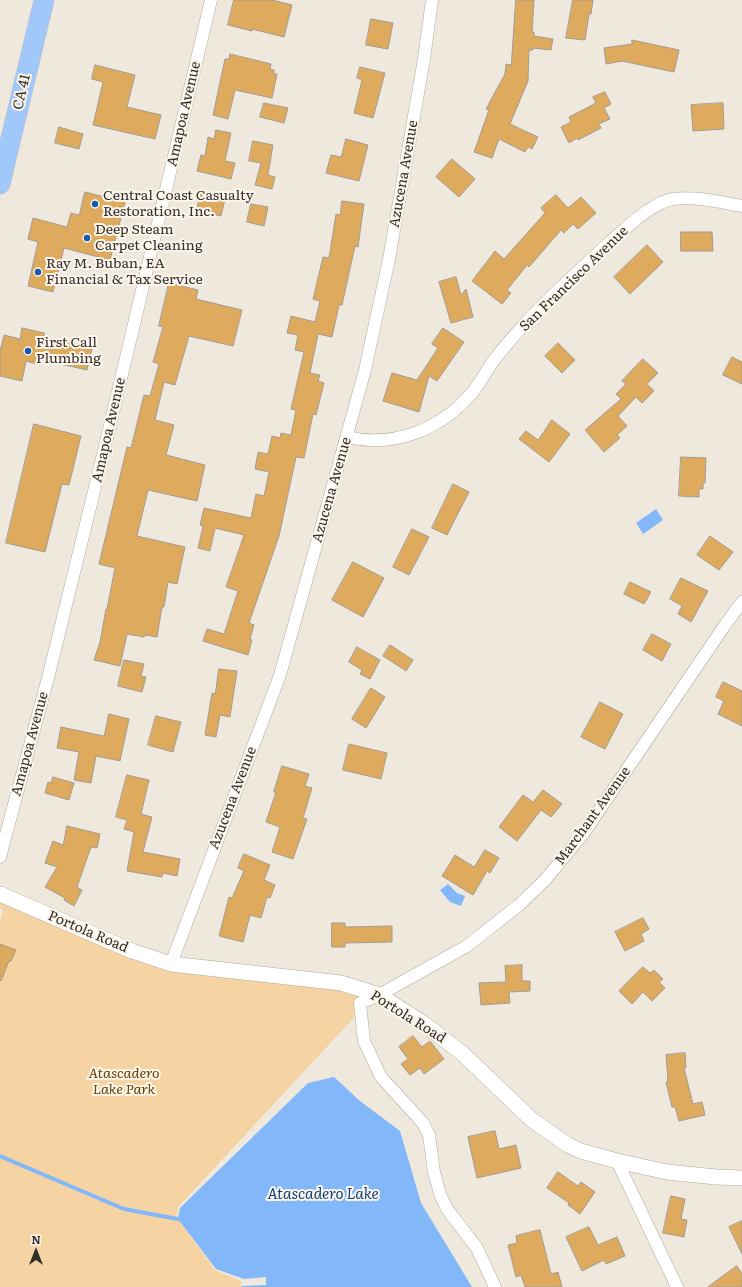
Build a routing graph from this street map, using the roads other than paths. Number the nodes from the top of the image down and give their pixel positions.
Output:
1 (44, 0) edge
2 (211, 0) edge
3 (432, 0) edge
4 (0, 184) edge
5 (742, 206) edge
6 (347, 437) junction
7 (742, 602) edge
8 (0, 857) edge
9 (0, 894) edge
10 (171, 964) junction
11 (378, 995) junction
12 (617, 1161) junction
13 (742, 1178) edge
14 (495, 1287) edge
15 (677, 1287) edge

1 - 4 main road, CA 41 / CA 41
2 - 8 street, Amapoa Avenue
3 - 6 street, Azucena Avenue
5 - 6 street, San Francisco Avenue
6 - 10 street, Azucena Avenue
7 - 11 street, Marchant Avenue
9 - 10 street, Portola Road
10 - 11 street, Portola Road
11 - 12 street, Portola Road
11 - 14 street, Marchant Avenue
12 - 13 street, Portola Road
12 - 15 street

